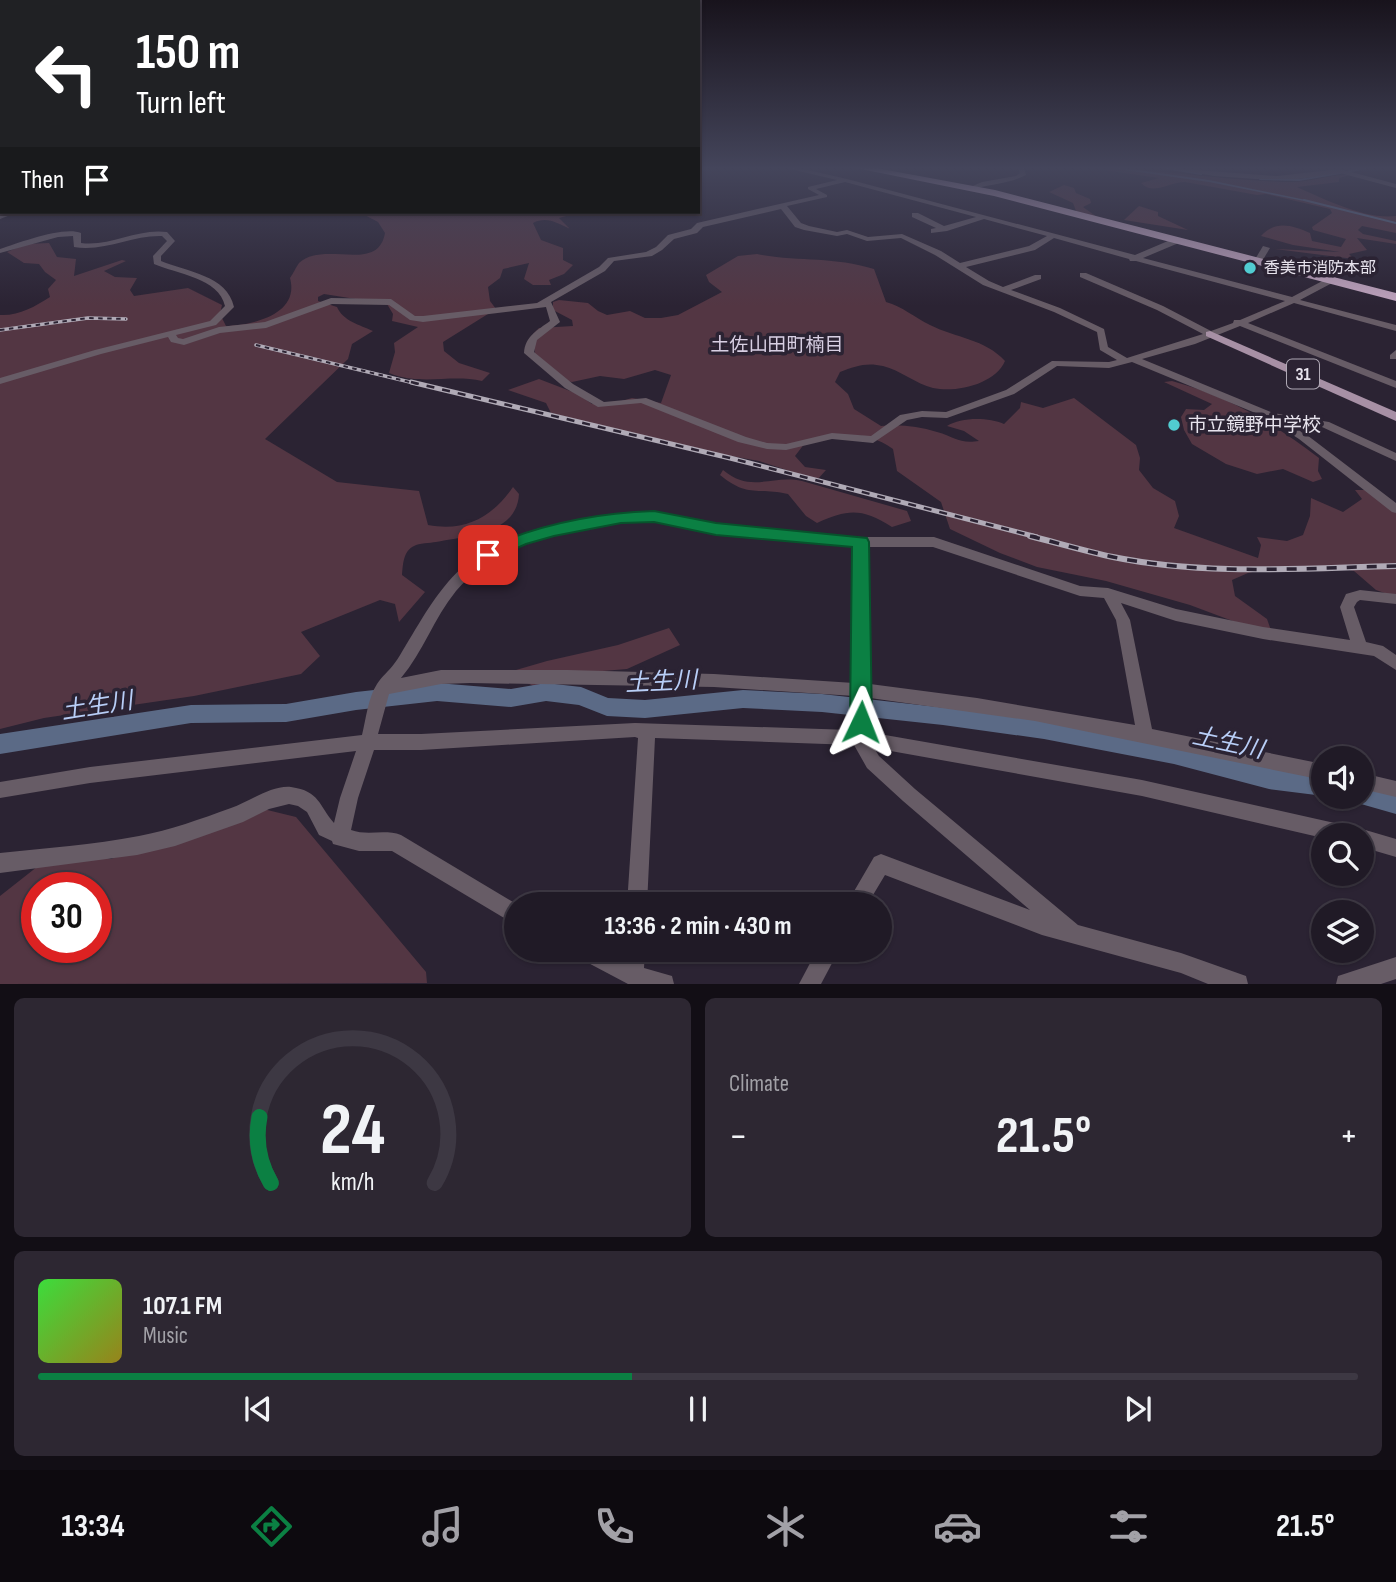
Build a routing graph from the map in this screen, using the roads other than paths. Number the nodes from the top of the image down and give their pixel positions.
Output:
1 (748, 214) edge
2 (789, 214) edge
3 (967, 214) edge
4 (1074, 214) edge
5 (915, 215) dead end
6 (982, 218) junction
7 (944, 229) junction
8 (934, 231) dead end
9 (1051, 237) junction
10 (1178, 240) junction
11 (1266, 248) dead end
12 (0, 251) edge
13 (1133, 259) junction
14 (1258, 261) junction
15 (960, 266) junction
16 (1083, 275) dead end
17 (1038, 277) dead end
18 (1331, 280) junction
19 (1002, 290) junction
20 (1396, 297) edge
21 (1291, 301) junction
22 (541, 304) junction
23 (1237, 322) junction
24 (1396, 328) edge
25 (171, 334) junction
26 (1210, 334) junction
27 (1130, 360) junction
28 (0, 381) edge
29 (1396, 385) edge
30 (1269, 415) junction
31 (1396, 417) edge
32 (1396, 457) edge
33 (1396, 509) edge
34 (861, 542) junction
35 (1108, 593) junction
36 (1396, 599) edge
37 (1360, 647) junction
38 (1396, 664) edge
39 (383, 688) junction
40 (862, 691) junction
41 (860, 730) junction
42 (647, 731) junction
43 (1145, 736) junction
44 (368, 742) junction
45 (1311, 770) edge
46 (1374, 783) edge
47 (1396, 789) edge
48 (0, 790) edge
49 (1311, 827) edge
50 (340, 837) junction
51 (1374, 842) edge
52 (1396, 848) edge
53 (0, 863) edge
54 (638, 892) edge
55 (864, 892) edge
56 (504, 908) edge
57 (1072, 933) junction
58 (608, 962) edge
59 (634, 962) edge
60 (822, 962) edge
61 (1396, 968) edge
62 (633, 975) junction
63 (664, 984) edge
64 (809, 984) edge
65 (1238, 984) edge
66 (1346, 984) edge

1 - 22 street
2 - 15 street
3 - 6 street
4 - 10 highway
5 - 7 street
6 - 7 street
6 - 9 street
7 - 8 street
9 - 13 street
9 - 15 street
10 - 13 street
10 - 14 highway
11 - 14 street
12 - 25 street
13 - 21 street
14 - 18 highway
15 - 19 street
16 - 26 street
17 - 19 street
18 - 20 highway
18 - 21 street
19 - 27 street
21 - 23 street
21 - 24 street
22 - 25 street
22 - 27 street
23 - 26 street
23 - 29 street
25 - 28 street
26 - 27 street
26 - 31 main road, 31
27 - 30 street
30 - 32 street
30 - 33 street
34 - 35 street
34 - 39 street
34 - 40 street
35 - 37 street
35 - 43 street
36 - 37 street
37 - 38 street
39 - 40 street
39 - 44 street
40 - 41 street
40 - 43 street
41 - 42 street
41 - 49 street
41 - 57 street
42 - 44 street
42 - 54 street
43 - 45 street
44 - 48 street
44 - 50 street
46 - 47 street
50 - 53 street
50 - 56 street
51 - 52 street
55 - 57 street
57 - 65 street
58 - 62 street
59 - 62 street
60 - 64 street
61 - 66 street
62 - 63 street

